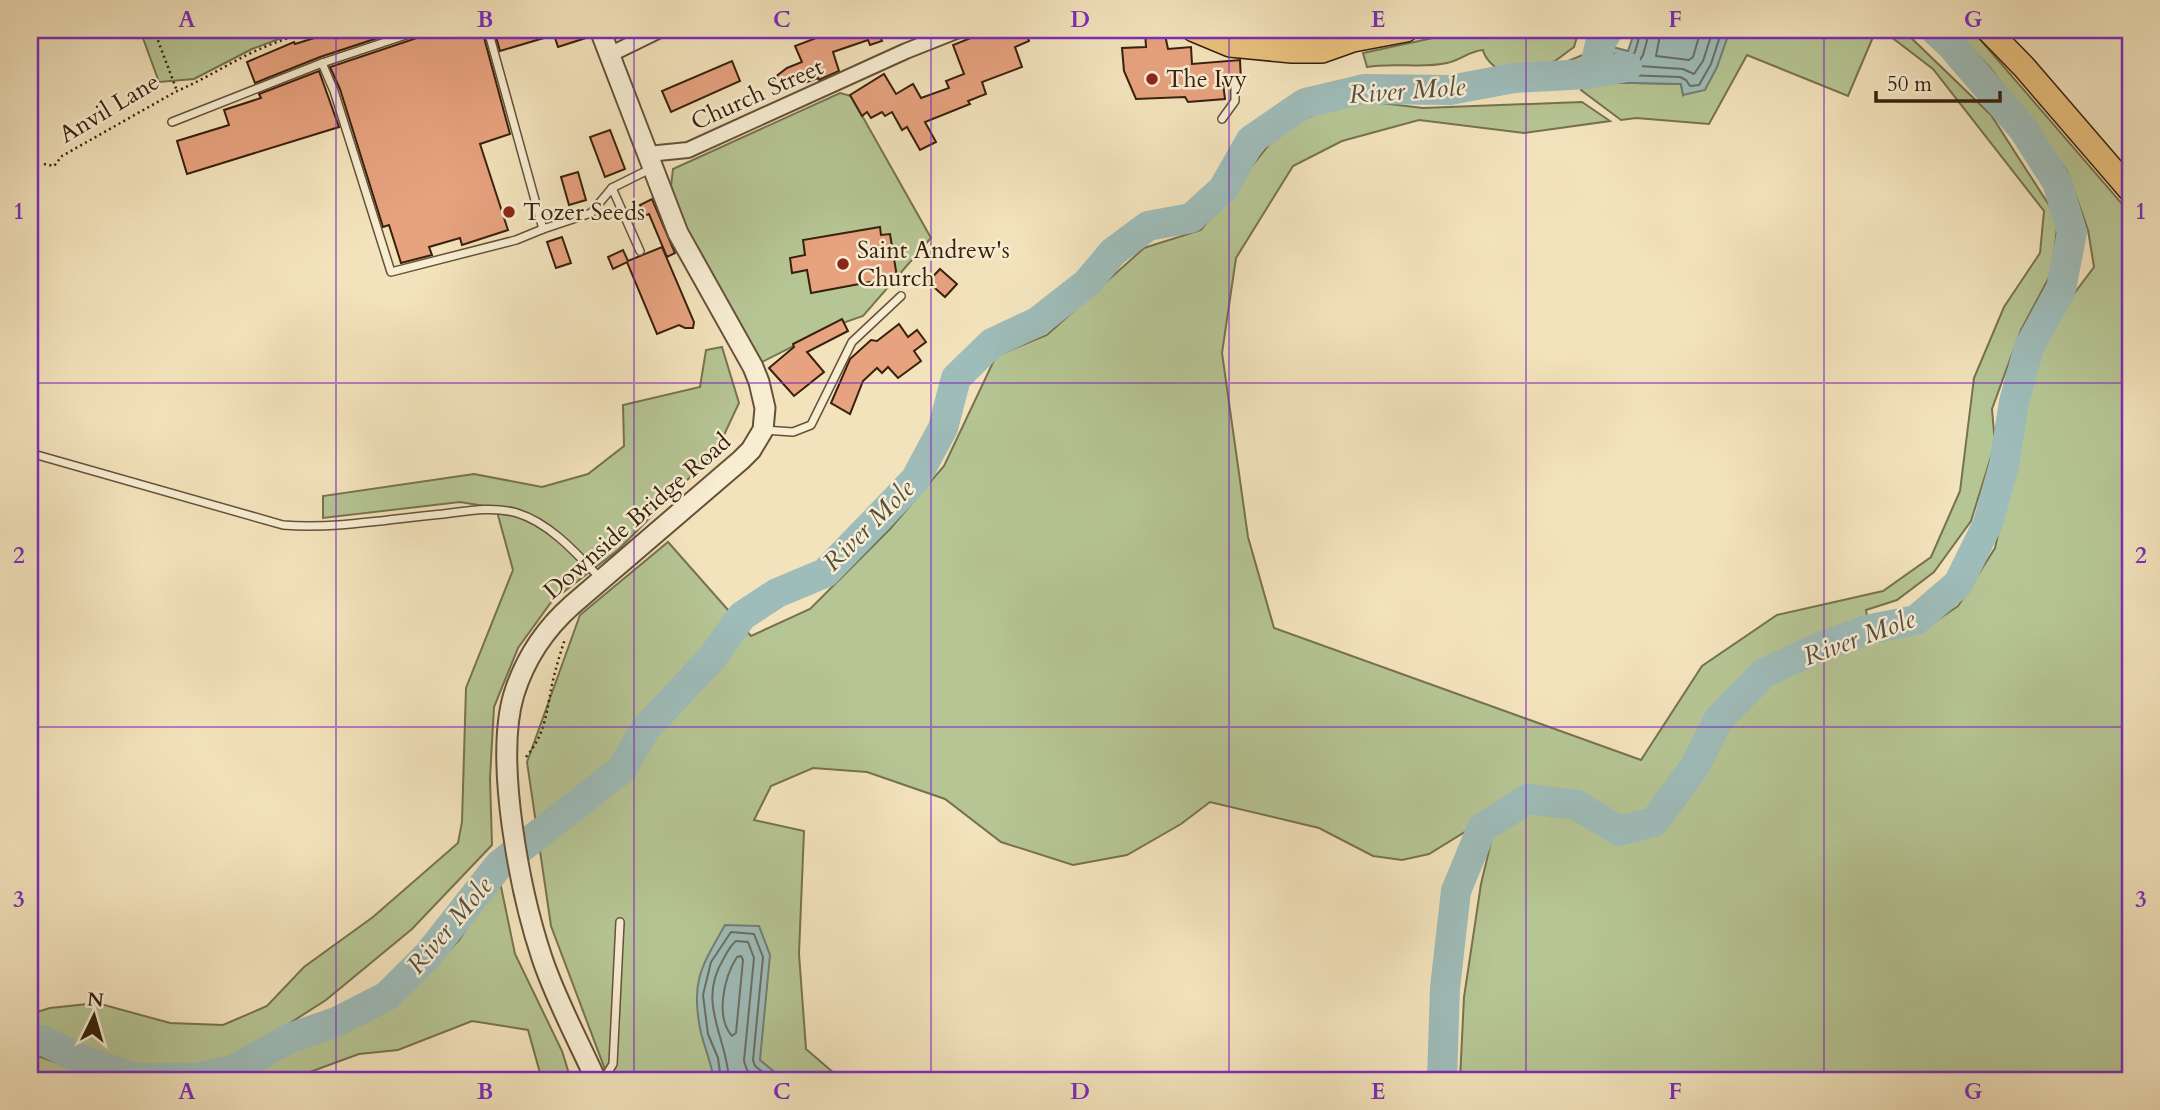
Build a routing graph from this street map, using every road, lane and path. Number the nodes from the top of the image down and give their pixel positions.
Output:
1 (154, 30) edge
2 (315, 30) edge
3 (421, 30) edge
4 (488, 30) edge
5 (600, 30) edge
6 (660, 30) edge
7 (959, 30) edge
8 (1194, 30) edge
9 (1406, 30) edge
10 (1988, 30) edge
11 (1276, 32) edge
12 (1353, 40) junction
13 (1238, 43) edge
14 (609, 55) junction
15 (322, 63) junction
16 (1235, 82) dead end
17 (177, 91) junction
18 (1222, 119) dead end
19 (172, 122) dead end
20 (650, 161) junction
21 (44, 164) dead end
22 (612, 188) junction
23 (2130, 190) edge
24 (543, 229) junction
25 (640, 251) dead end
26 (901, 296) dead end
27 (763, 430) junction
28 (30, 453) edge
29 (602, 579) junction
30 (569, 629) dead end
31 (508, 765) junction
32 (620, 922) dead end
33 (596, 1080) edge
34 (603, 1080) edge

1 - 17 path, Anvil Lane
2 - 17 path
3 - 15 lane
4 - 24 lane
5 - 14 street, Downside Bridge Road
6 - 14 street
7 - 20 street, Church Street
8 - 13 main road
9 - 12 main road
10 - 23 main road
11 - 12 main road
11 - 13 main road
12 - 13 main road
14 - 20 street, Downside Bridge Road
15 - 19 lane
15 - 24 lane
16 - 18 lane
17 - 21 path, Anvil Lane
20 - 22 lane
20 - 27 street, Downside Bridge Road
22 - 24 lane
22 - 25 lane
26 - 27 lane
27 - 29 street, Downside Bridge Road
28 - 29 lane
29 - 31 street, Downside Bridge Road
30 - 31 path
31 - 33 street, Downside Bridge Road
32 - 34 lane

